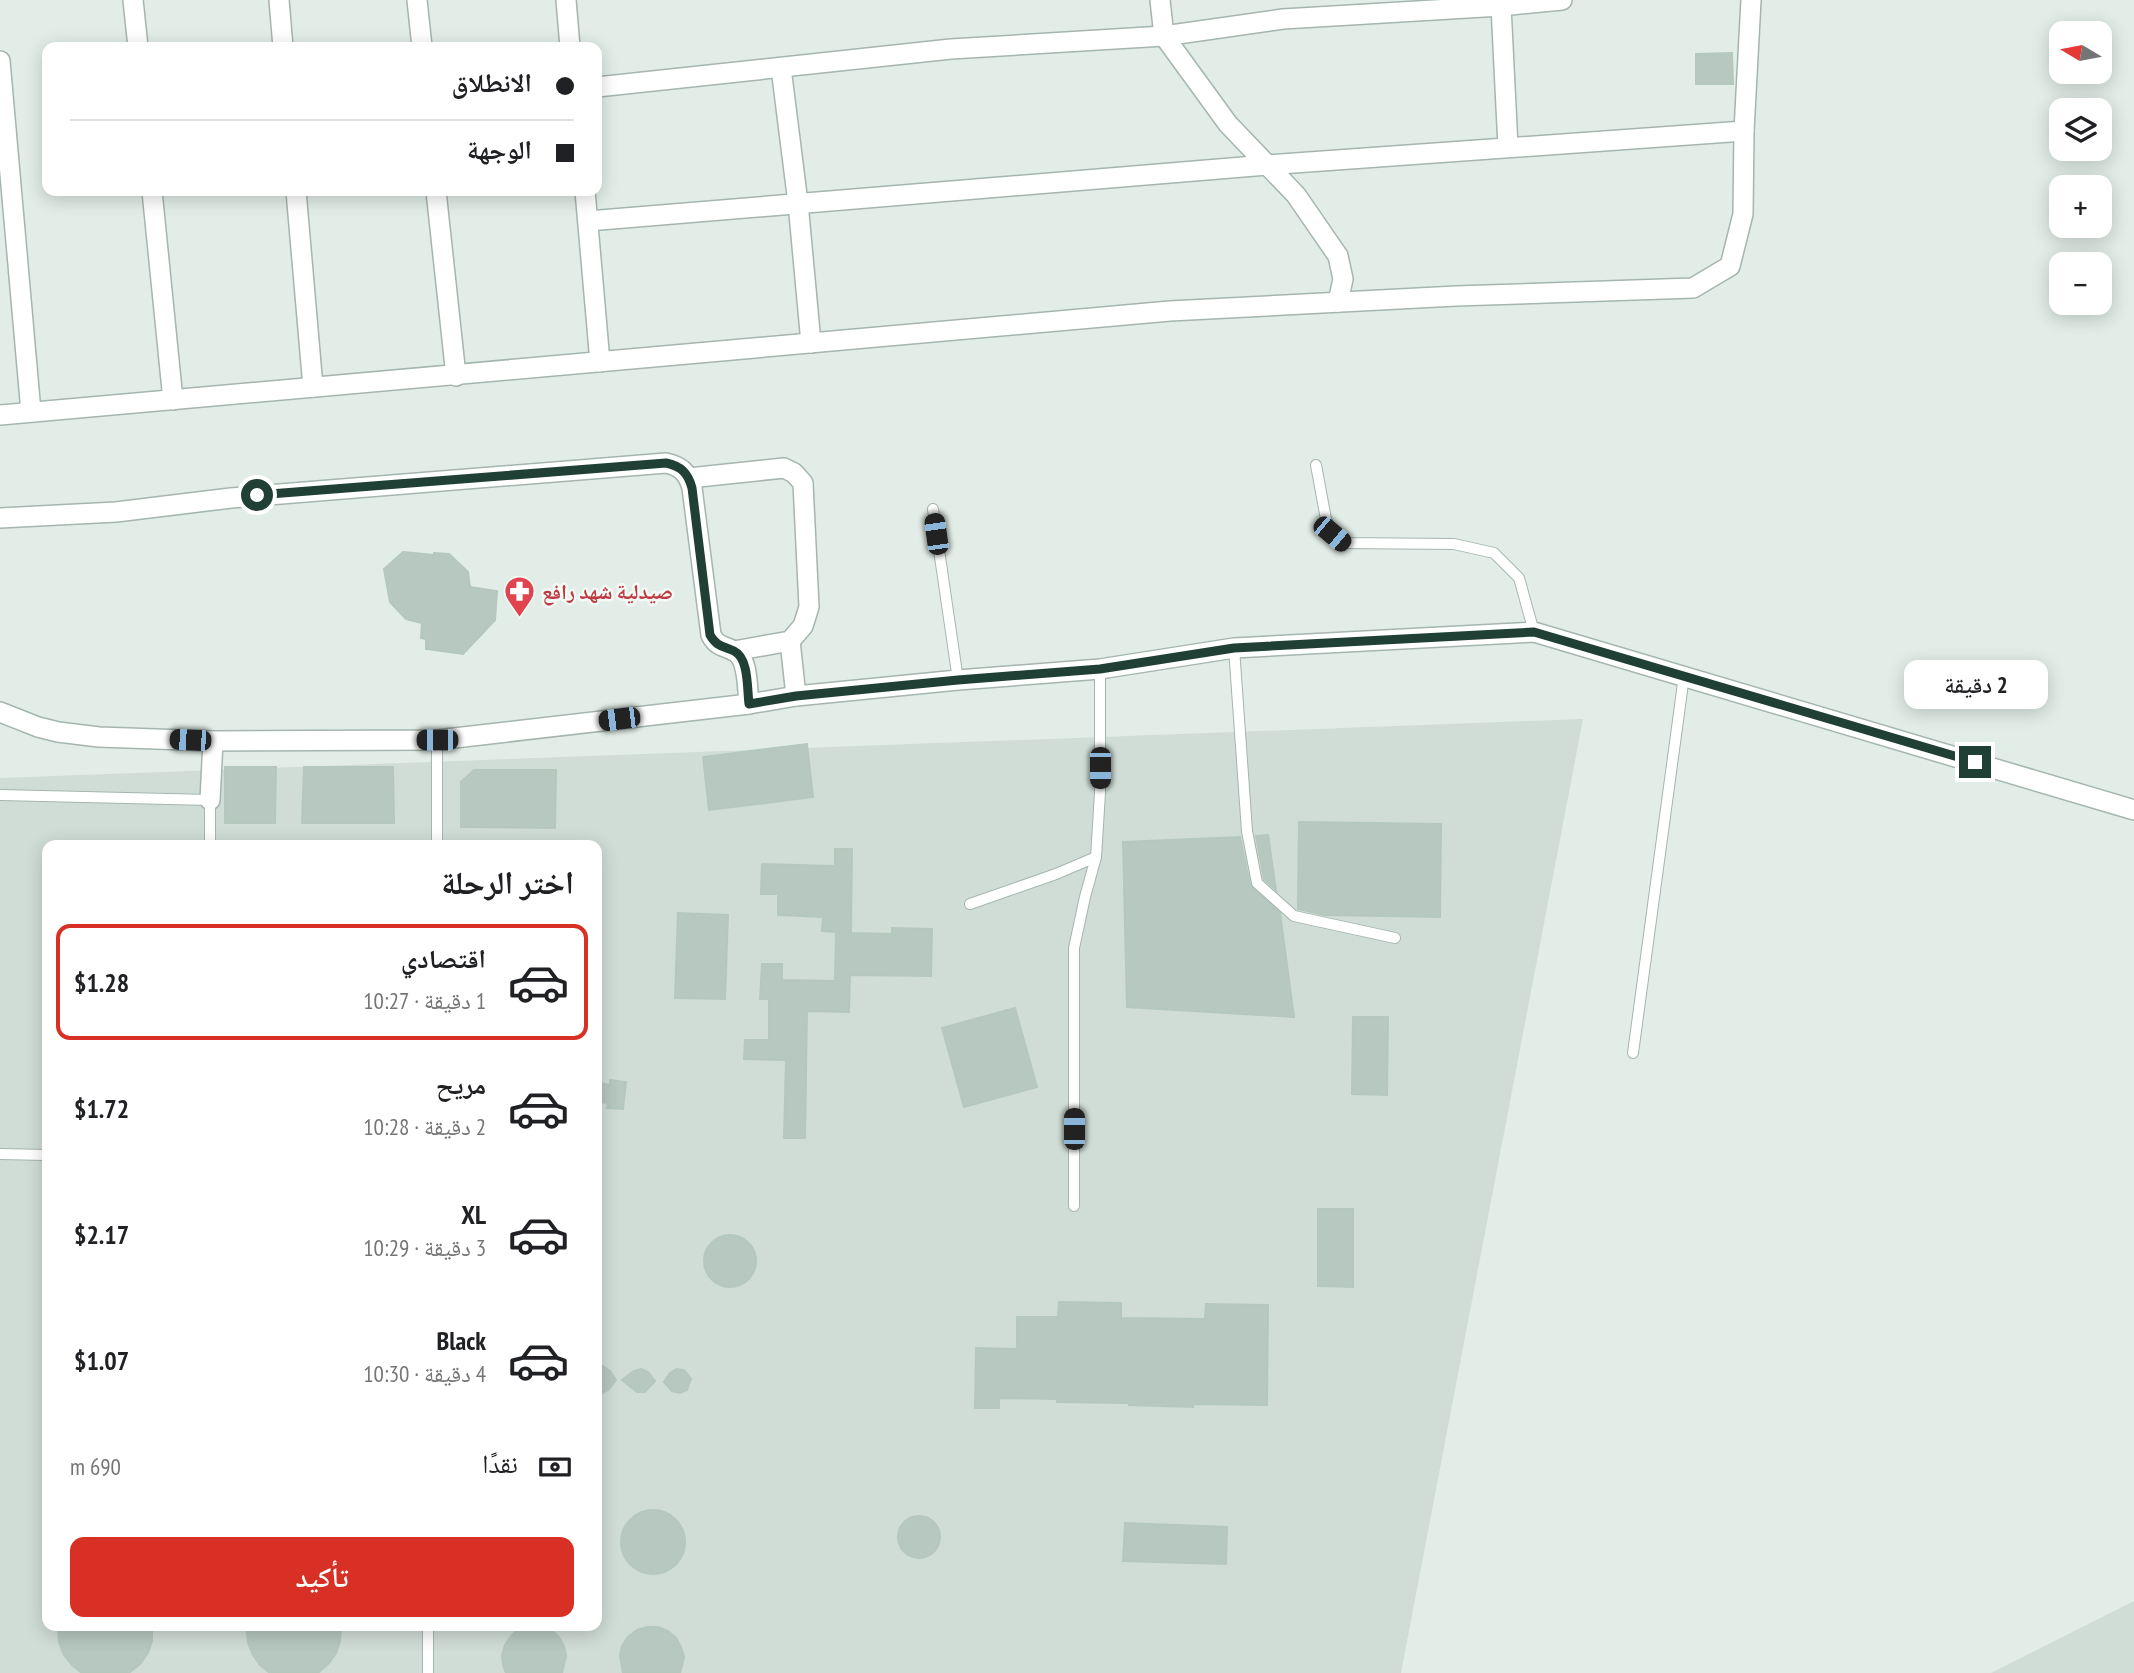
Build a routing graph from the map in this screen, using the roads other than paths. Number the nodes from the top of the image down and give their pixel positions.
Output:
1 (133, 0) edge
2 (279, 0) edge
3 (417, 0) edge
4 (566, 0) edge
5 (1160, 0) edge
6 (1562, 0) edge
7 (1751, 0) edge
8 (1501, 6) junction
9 (1164, 36) junction
10 (137, 42) edge
11 (283, 42) edge
12 (421, 42) edge
13 (570, 42) edge
14 (0, 61) edge
15 (781, 68) junction
16 (602, 86) edge
17 (1744, 131) junction
18 (1508, 147) junction
19 (1267, 165) junction
20 (153, 196) edge
21 (296, 196) edge
22 (437, 196) edge
23 (586, 196) edge
24 (799, 203) junction
25 (588, 221) junction
26 (1338, 302) junction
27 (811, 343) junction
28 (600, 362) junction
29 (456, 376) junction
30 (313, 387) junction
31 (173, 400) junction
32 (31, 412) junction
33 (0, 415) edge
34 (1316, 465) dead end
35 (689, 478) junction
36 (933, 509) dead end
37 (0, 518) edge
38 (1534, 632) junction
39 (790, 641) junction
40 (1234, 648) junction
41 (734, 651) junction
42 (1100, 669) junction
43 (1684, 675) junction
44 (958, 680) junction
45 (796, 696) junction
46 (749, 704) junction
47 (0, 712) edge
48 (437, 740) junction
49 (214, 741) junction
50 (0, 795) edge
51 (210, 800) junction
52 (2134, 810) edge
53 (210, 840) edge
54 (437, 840) edge
55 (1096, 857) junction
56 (970, 904) dead end
57 (1395, 938) dead end
58 (1633, 1052) dead end
59 (0, 1154) edge
60 (42, 1155) edge
61 (1074, 1206) dead end
62 (428, 1631) edge
63 (428, 1673) edge

1 - 10 street
2 - 11 street
3 - 12 street
4 - 13 street
5 - 9 street
6 - 8 street
7 - 17 street
8 - 9 street
8 - 18 street
9 - 15 street
9 - 19 street
14 - 32 street
15 - 16 street
15 - 24 street
17 - 18 street
17 - 26 street
18 - 19 street
19 - 24 street
19 - 26 street
20 - 31 street
21 - 30 street
22 - 29 street
23 - 25 street
24 - 25 street
24 - 27 street
25 - 28 street
26 - 27 street
27 - 28 street
28 - 29 street
29 - 30 street
30 - 31 street
31 - 32 street
32 - 33 street
34 - 38 lane
35 - 37 street
35 - 39 street
35 - 41 street
36 - 44 lane
38 - 40 street
38 - 43 street
39 - 41 street
39 - 45 street
40 - 42 street
40 - 57 lane
41 - 46 street
42 - 44 street
42 - 55 lane
43 - 52 street
43 - 58 lane
44 - 45 street
45 - 46 street
46 - 48 street
47 - 49 street
48 - 49 street
48 - 54 lane
49 - 51 street
50 - 51 lane
51 - 53 lane
55 - 56 lane
55 - 61 lane
59 - 60 lane
62 - 63 lane

